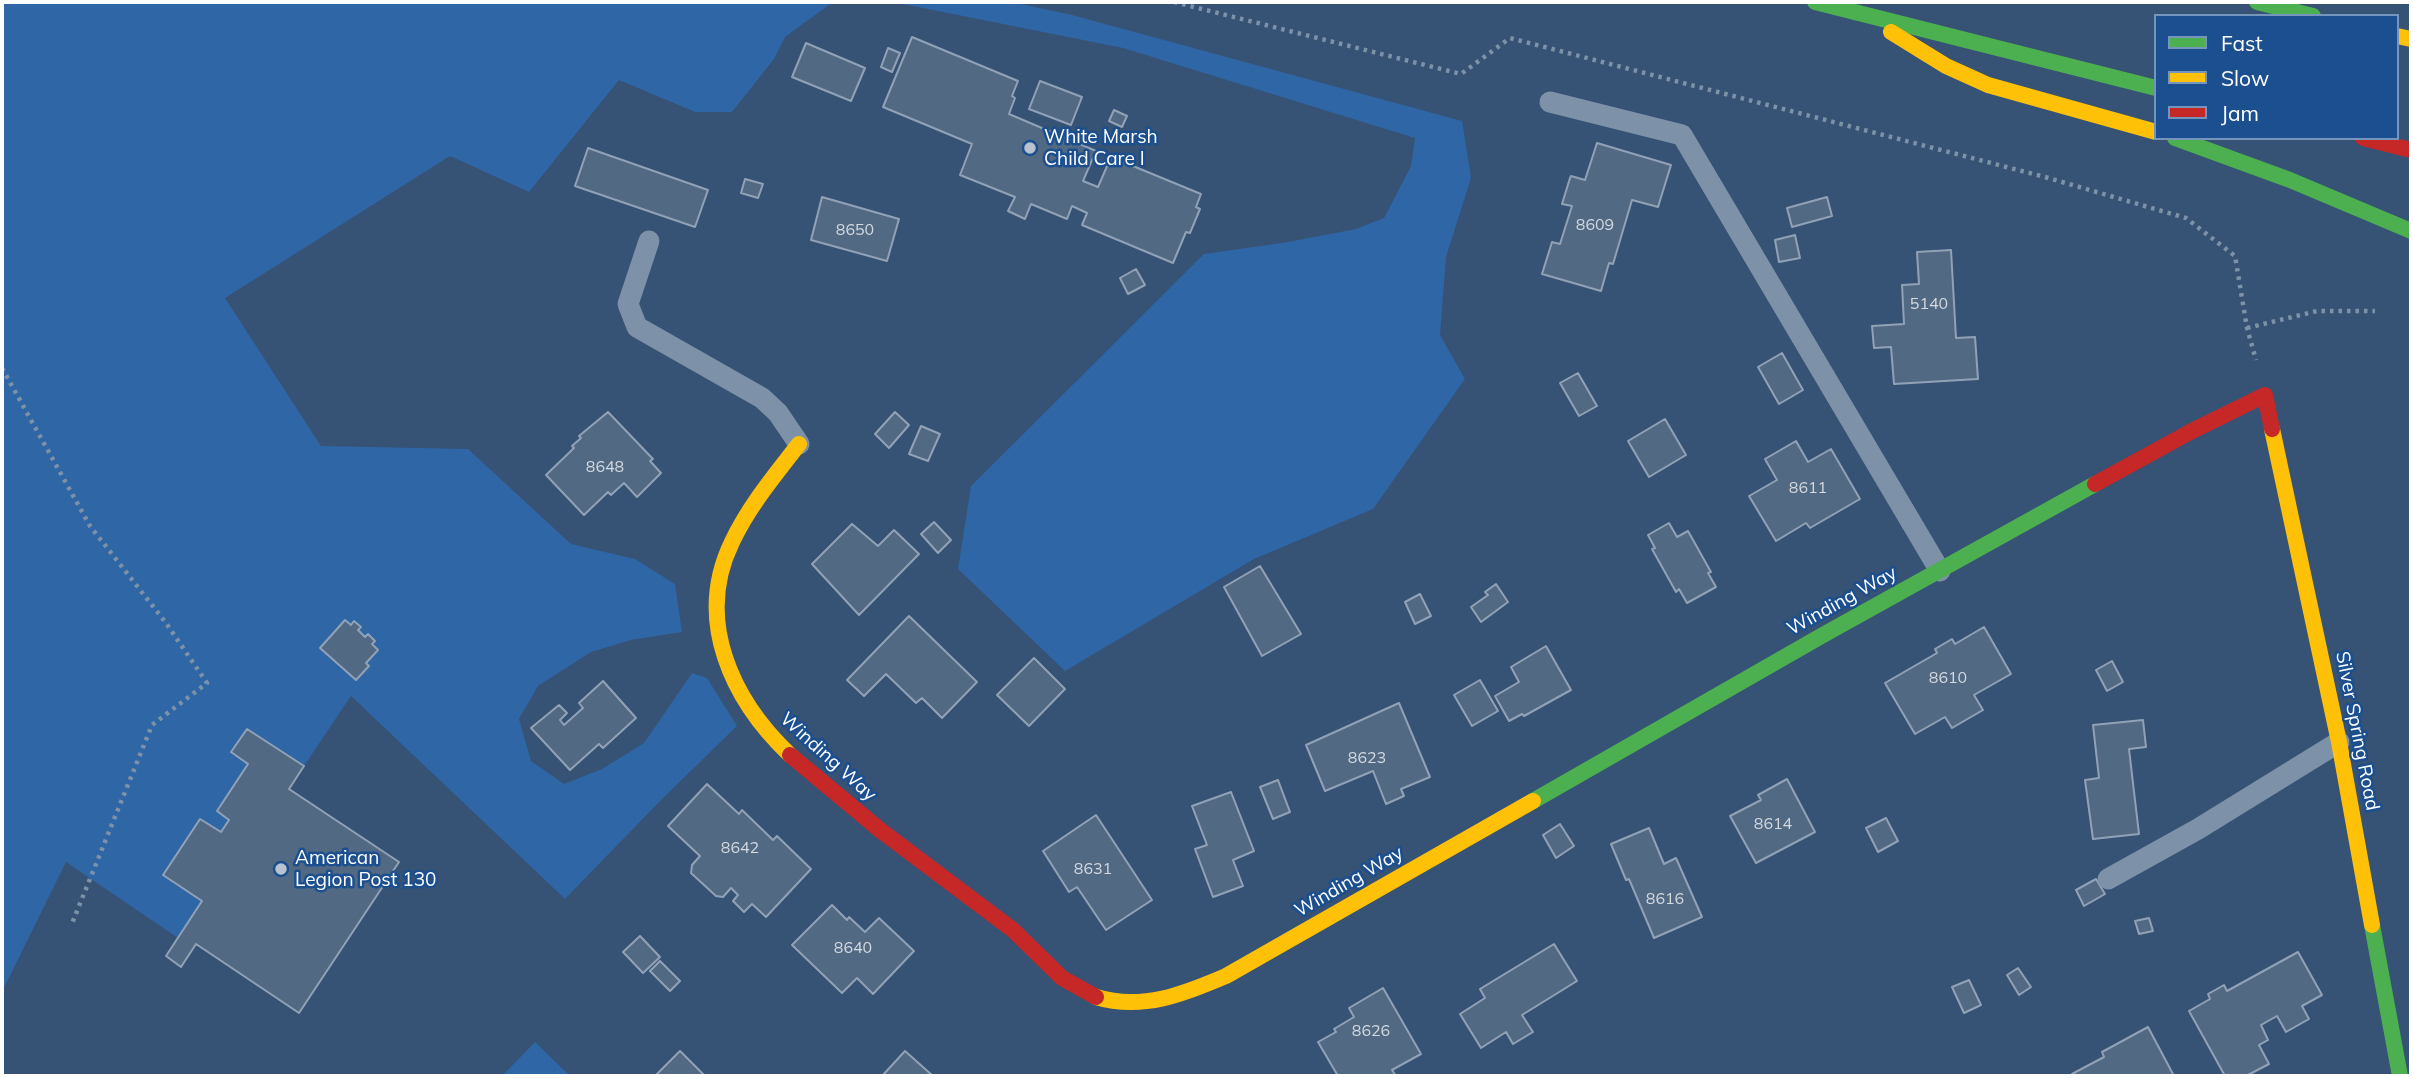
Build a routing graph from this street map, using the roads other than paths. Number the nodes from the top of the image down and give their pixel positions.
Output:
1 (1815, 2) edge
2 (2256, 2) edge
3 (1859, 13) junction
4 (2305, 14) edge
5 (2154, 87) edge
6 (1550, 102) dead end
7 (2154, 131) edge
8 (2180, 140) edge
9 (2371, 140) edge
10 (2411, 150) edge
11 (2411, 231) edge
12 (649, 241) dead end
13 (2265, 395) joint
14 (799, 444) joint
15 (1940, 571) junction
16 (2339, 742) junction
17 (2108, 879) dead end
18 (2400, 1076) edge

1 - 3 main road
2 - 4 main road
3 - 5 main road
3 - 7 main road
6 - 15 lane
8 - 11 main road
9 - 10 main road
12 - 14 lane
13 - 15 main road, Winding Way
13 - 16 main road, Silver Spring Road
14 - 15 main road, Winding Way
16 - 17 lane
16 - 18 main road, Silver Spring Road

